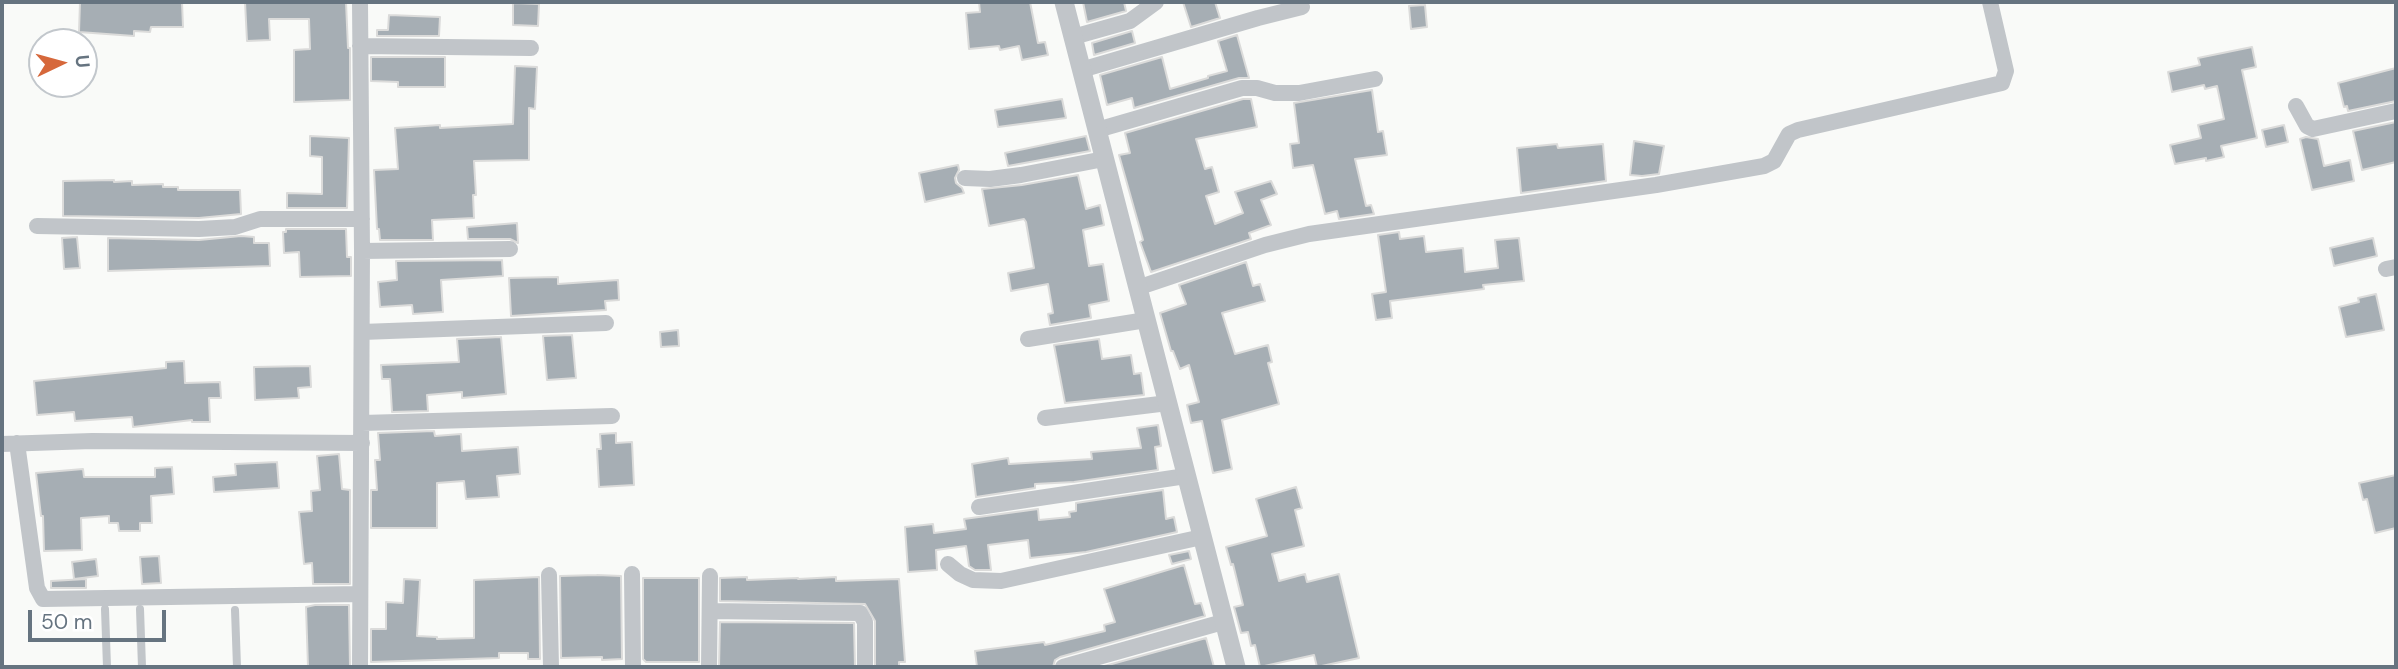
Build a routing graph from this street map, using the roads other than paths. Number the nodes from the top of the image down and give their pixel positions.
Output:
1 (360, 2) edge
2 (1064, 2) edge
3 (1156, 2) edge
4 (1990, 2) edge
5 (1302, 7) dead end
6 (1073, 37) junction
7 (360, 46) junction
8 (531, 48) dead end
9 (1081, 70) junction
10 (1375, 79) dead end
11 (2296, 106) dead end
12 (2396, 111) edge
13 (1097, 130) junction
14 (1104, 159) junction
15 (965, 178) dead end
16 (362, 219) junction
17 (37, 226) dead end
18 (510, 249) dead end
19 (362, 251) junction
20 (1138, 288) junction
21 (1146, 320) junction
22 (606, 323) dead end
23 (362, 332) junction
24 (1028, 339) dead end
25 (1167, 403) junction
26 (612, 416) dead end
27 (1045, 418) dead end
28 (362, 423) junction
29 (362, 443) junction
30 (9, 444) edge
31 (1186, 476) junction
32 (979, 507) dead end
33 (1202, 537) junction
34 (948, 564) dead end
35 (632, 574) dead end
36 (549, 575) dead end
37 (710, 576) dead end
38 (360, 594) junction
39 (105, 609) dead end
40 (140, 609) dead end
41 (235, 610) dead end
42 (710, 611) junction
43 (1223, 622) junction
44 (107, 667) edge
45 (142, 667) edge
46 (237, 667) edge
47 (360, 667) edge
48 (549, 667) edge
49 (559, 667) edge
50 (632, 667) edge
51 (709, 667) edge
52 (865, 667) edge
53 (1063, 667) edge
54 (1236, 667) edge

1 - 7 street
2 - 6 street
3 - 6 street
4 - 20 street
5 - 9 street
6 - 9 street
7 - 8 street
7 - 16 street
9 - 13 street
10 - 13 street
11 - 12 street
13 - 14 street
14 - 15 street
14 - 20 street
16 - 17 street
16 - 19 street
18 - 19 street
19 - 23 street
20 - 21 street
21 - 24 street
21 - 25 street
22 - 23 street
23 - 28 street
25 - 27 street
25 - 31 street
26 - 28 street
28 - 29 street
29 - 30 street
29 - 38 street
30 - 38 street
31 - 32 street
31 - 33 street
33 - 34 street
33 - 43 street
35 - 50 street
36 - 48 street
37 - 42 street
38 - 47 street
39 - 44 lane
40 - 45 lane
41 - 46 lane
42 - 51 street
42 - 52 street
43 - 53 street
43 - 54 street
48 - 49 street

